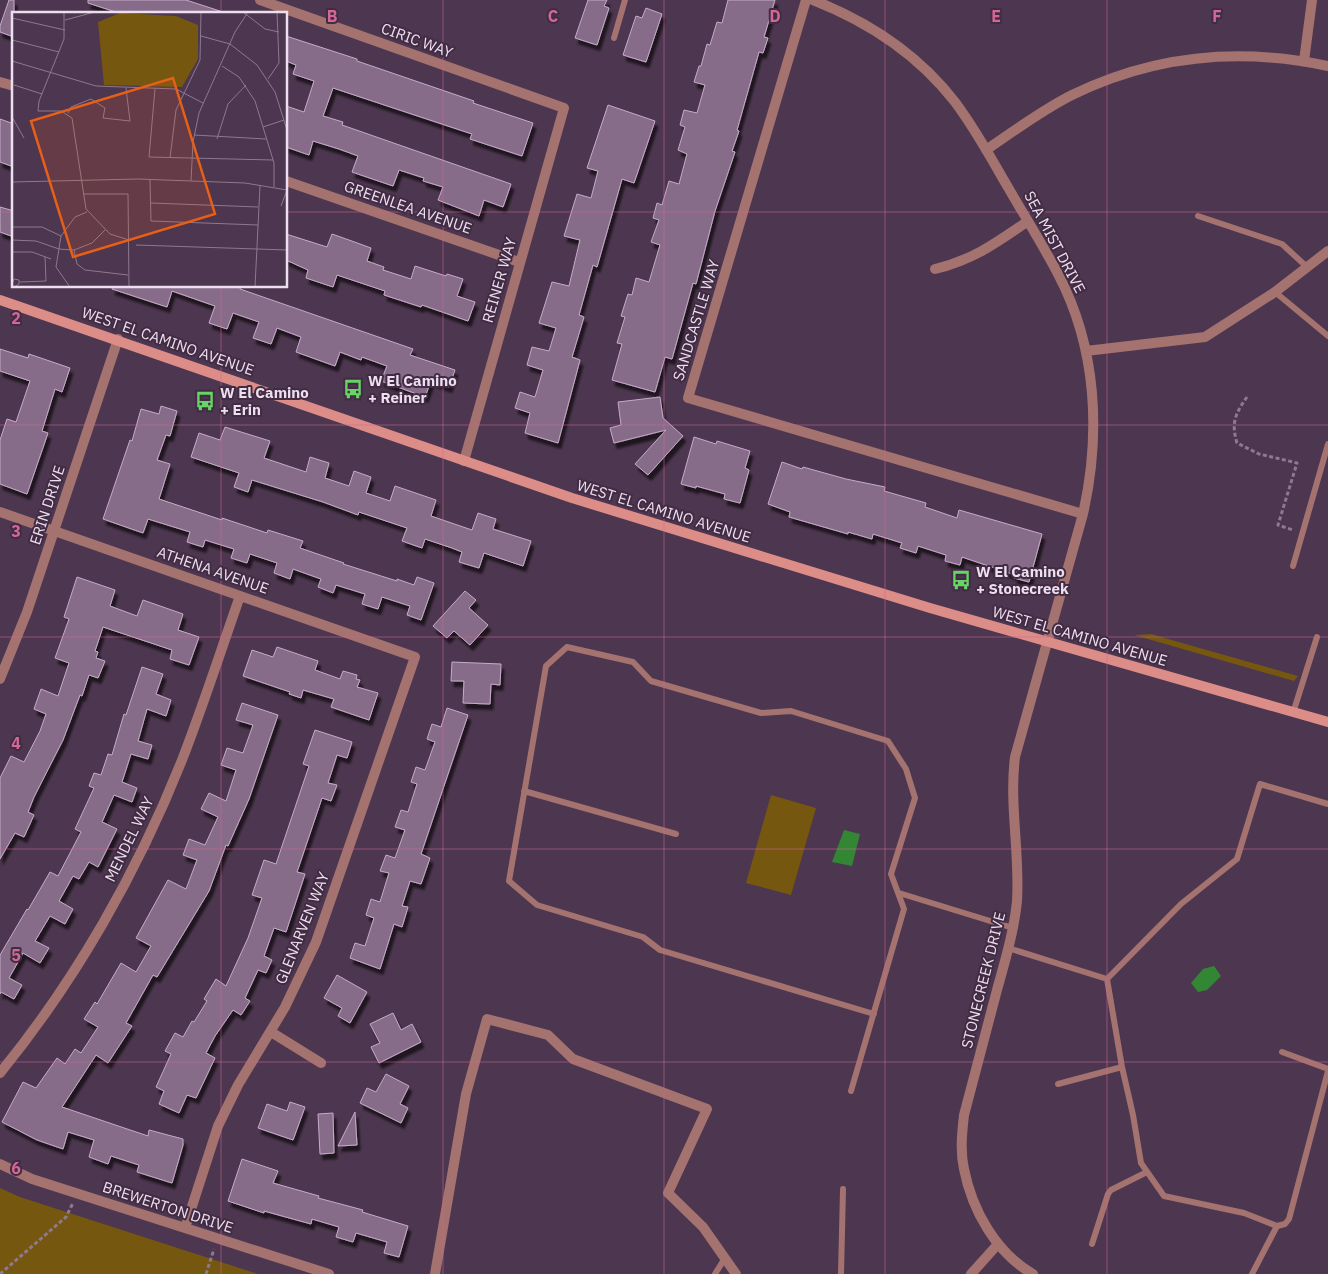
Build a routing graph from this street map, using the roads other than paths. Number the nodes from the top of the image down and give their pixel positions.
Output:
1 (260, 0) edge
2 (625, 0) edge
3 (806, 0) edge
4 (813, 0) edge
5 (1312, 0) edge
6 (614, 38) dead end
7 (1304, 61) junction
8 (1328, 66) edge
9 (564, 108) joint
10 (986, 150) junction
11 (288, 182) edge
12 (1198, 216) dead end
13 (1028, 221) junction
14 (1328, 251) edge
15 (519, 262) junction
16 (1307, 267) junction
17 (934, 269) dead end
18 (1275, 292) junction
19 (0, 300) edge
20 (1328, 336) edge
21 (118, 340) junction
22 (1086, 351) junction
23 (1328, 444) edge
24 (464, 461) junction
25 (0, 512) edge
26 (1083, 514) junction
27 (55, 531) junction
28 (1293, 566) dead end
29 (240, 596) junction
30 (1317, 637) dead end
31 (1047, 642) junction
32 (415, 657) joint
33 (0, 679) edge
34 (1293, 713) junction
35 (1328, 722) edge
36 (524, 791) junction
37 (1328, 804) edge
38 (676, 834) dead end
39 (899, 893) junction
40 (1013, 928) junction
41 (1008, 948) junction
42 (1107, 979) junction
43 (874, 1014) junction
44 (270, 1032) junction
45 (1282, 1052) dead end
46 (321, 1063) dead end
47 (1122, 1067) junction
48 (1328, 1070) edge
49 (0, 1073) edge
50 (1058, 1084) dead end
51 (851, 1091) dead end
52 (0, 1164) edge
53 (1147, 1172) junction
54 (844, 1189) dead end
55 (1277, 1226) junction
56 (185, 1228) junction
57 (998, 1244) junction
58 (1092, 1244) dead end
59 (725, 1258) junction
60 (329, 1274) edge
61 (435, 1274) edge
62 (715, 1274) edge
63 (736, 1274) edge
64 (841, 1274) edge
65 (971, 1274) edge
66 (1032, 1274) edge
67 (1252, 1274) edge

1 - 9 street, CIRIC WAY
2 - 6 lane
3 - 26 street, SANDCASTLE WAY
4 - 10 street, SEA MIST DRIVE
5 - 7 street
7 - 8 street
7 - 10 street
9 - 15 street, REINER WAY
10 - 13 street, SEA MIST DRIVE
11 - 15 street, GREENLEA AVENUE
12 - 16 lane
13 - 17 street
13 - 22 street, SEA MIST DRIVE
14 - 16 street
15 - 24 street, REINER WAY
16 - 18 street
18 - 20 lane
18 - 22 street
19 - 21 main road, WEST EL CAMINO AVENUE
21 - 24 main road, WEST EL CAMINO AVENUE
21 - 27 street, ERIN DRIVE
22 - 26 street, SEA MIST DRIVE
23 - 28 lane
24 - 31 main road, WEST EL CAMINO AVENUE
25 - 27 street, ATHENA AVENUE
26 - 31 street, SEA MIST DRIVE
27 - 29 street, ATHENA AVENUE
27 - 33 street, ERIN DRIVE
29 - 32 street, ATHENA AVENUE
29 - 49 street, MENDEL WAY
30 - 34 lane
31 - 34 main road, WEST EL CAMINO AVENUE
31 - 40 street, STONECREEK DRIVE
32 - 44 street, GLENARVEN WAY
34 - 35 main road, WEST EL CAMINO AVENUE
36 - 38 lane
36 - 39 lane
36 - 43 lane
37 - 42 lane
39 - 40 lane
39 - 43 lane
40 - 41 street, STONECREEK DRIVE
41 - 42 lane
41 - 57 street, STONECREEK DRIVE
42 - 47 lane
43 - 51 lane
44 - 46 street
44 - 56 street, GLENARVEN WAY
45 - 48 lane
47 - 50 lane
47 - 53 lane
48 - 55 lane
52 - 56 street, BREWERTON DRIVE
53 - 55 lane
53 - 58 lane
54 - 64 lane
55 - 67 lane
56 - 60 street, BREWERTON DRIVE
57 - 65 street
57 - 66 street, STONECREEK DRIVE
59 - 61 street
59 - 62 lane
59 - 63 street

